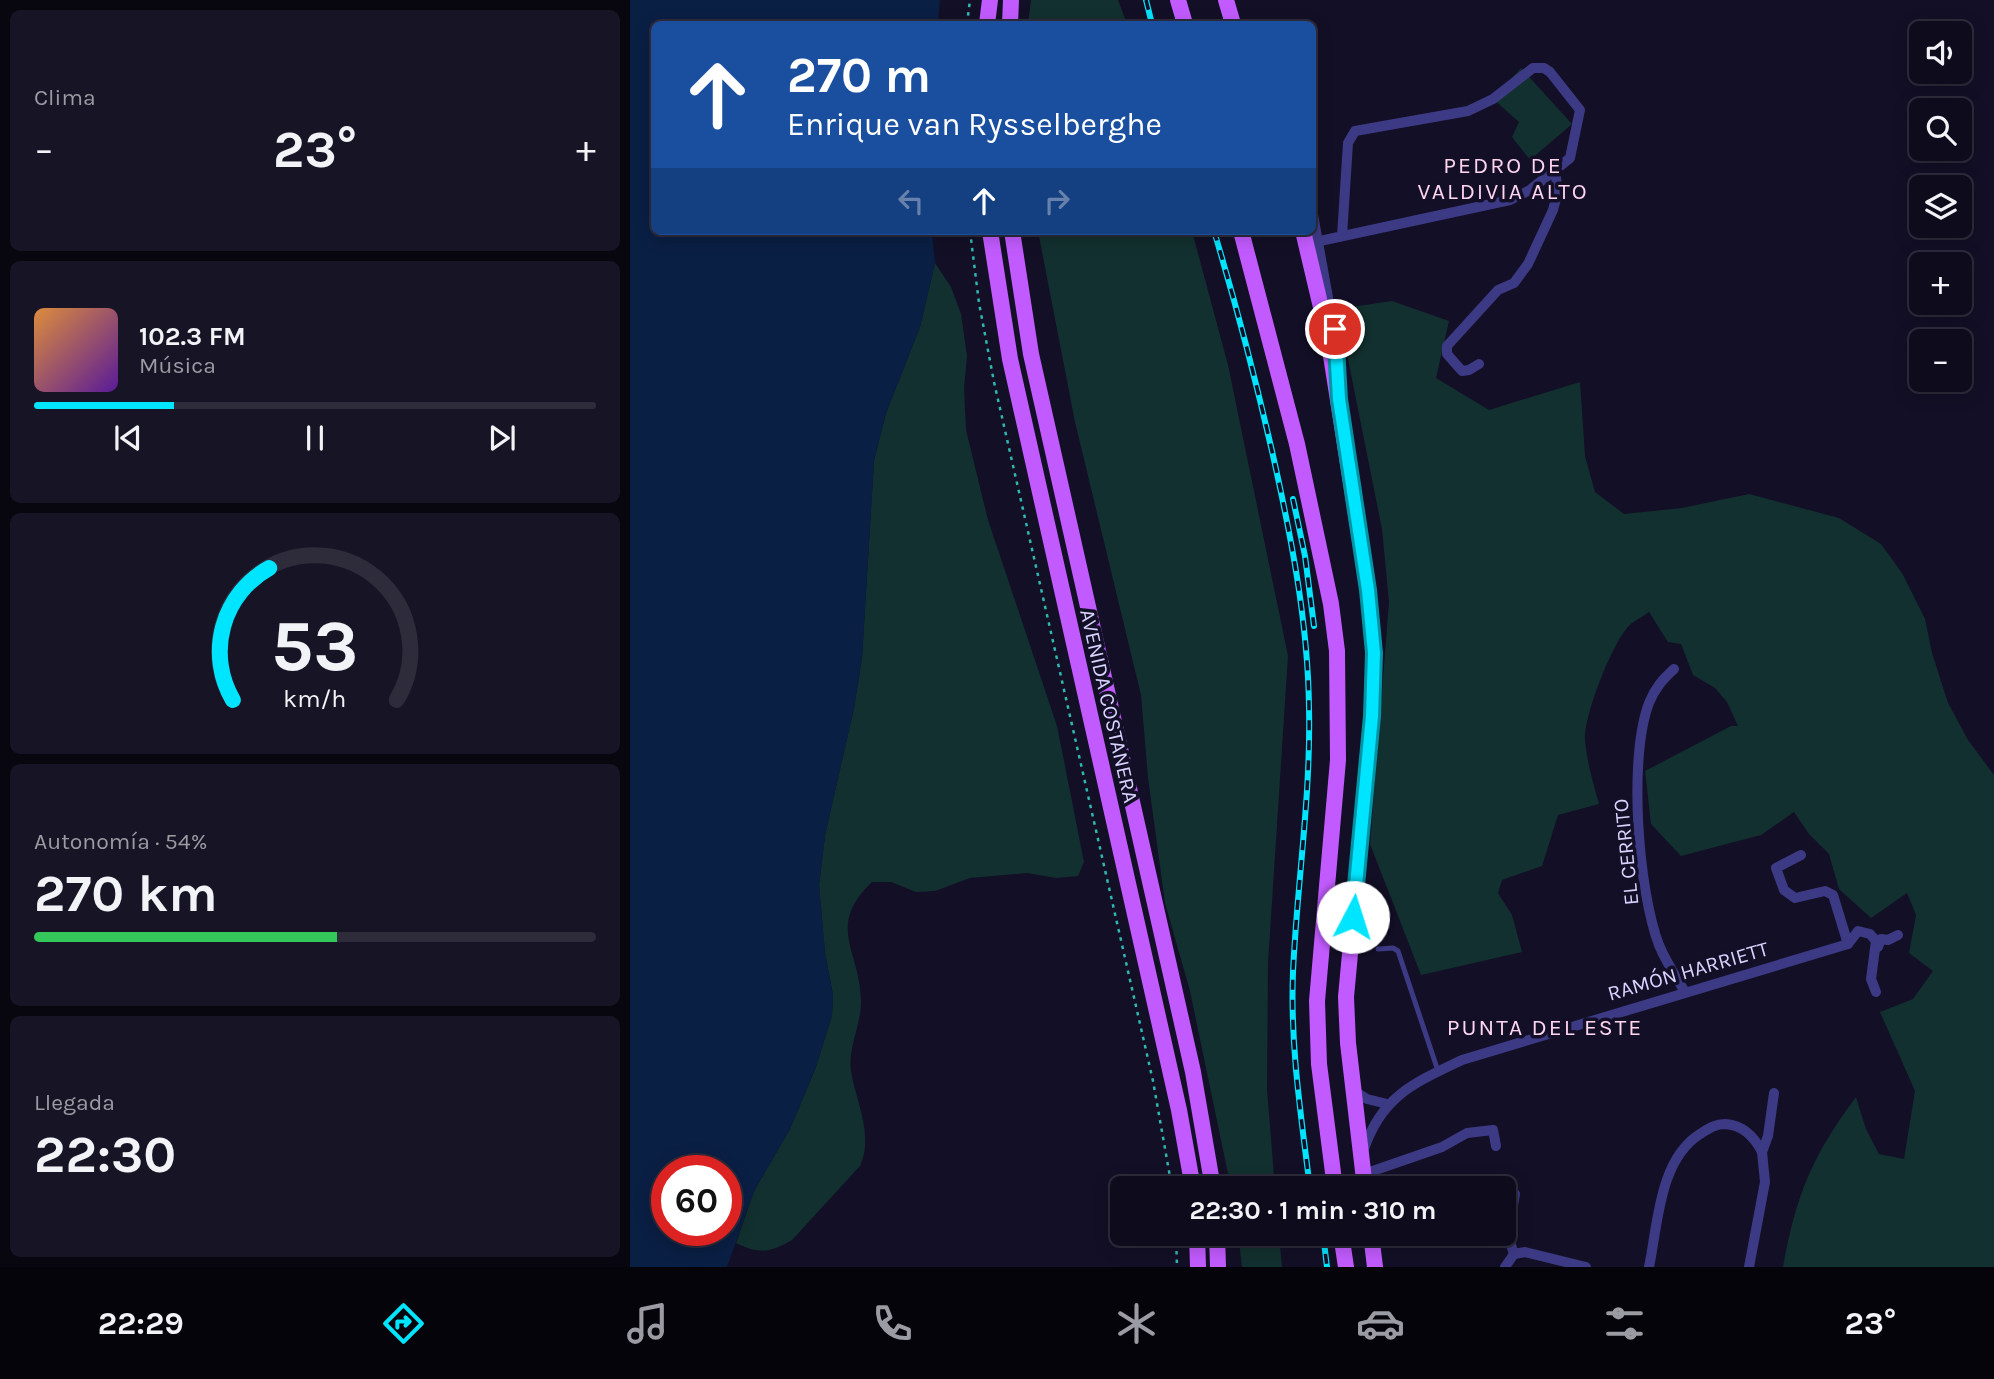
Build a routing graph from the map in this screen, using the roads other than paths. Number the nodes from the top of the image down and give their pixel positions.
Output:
1 (990, 0) edge
2 (1012, 0) edge
3 (1178, 0) edge
4 (1226, 0) edge
5 (988, 21) edge
6 (1010, 21) edge
7 (1184, 21) edge
8 (1232, 21) edge
9 (1555, 171) junction
10 (1316, 225) edge
11 (991, 235) edge
12 (1013, 235) edge
13 (1242, 235) edge
14 (1304, 235) edge
15 (1342, 236) junction
16 (1320, 241) junction
17 (1479, 364) dead end
18 (1339, 399) junction
19 (1674, 668) dead end
20 (1801, 855) dead end
21 (1898, 935) dead end
22 (1849, 944) junction
23 (1378, 949) dead end
24 (1875, 954) junction
25 (1685, 992) junction
26 (1876, 992) dead end
27 (1438, 1071) junction
28 (1354, 1091) junction
29 (1774, 1093) dead end
30 (1387, 1104) junction
31 (1496, 1146) dead end
32 (1762, 1152) junction
33 (1362, 1155) junction
34 (1191, 1176) edge
35 (1211, 1176) edge
36 (1333, 1176) edge
37 (1364, 1176) edge
38 (1376, 1176) edge
39 (1197, 1246) edge
40 (1217, 1246) edge
41 (1343, 1246) edge
42 (1372, 1246) edge
43 (1511, 1246) edge
44 (1514, 1254) junction
45 (1198, 1267) edge
46 (1218, 1267) edge
47 (1346, 1267) edge
48 (1375, 1267) edge
49 (1505, 1267) edge
50 (1586, 1267) edge
51 (1649, 1267) edge
52 (1749, 1267) edge

1 - 5 main road
2 - 6 main road
3 - 7 main road
4 - 8 main road
9 - 15 street
9 - 15 street
9 - 17 street
10 - 16 street
11 - 34 main road, AVENIDA COSTANERA
12 - 35 main road, AVENIDA COSTANERA
13 - 36 main road
14 - 18 main road
15 - 16 street
16 - 18 street
18 - 28 main road
19 - 25 street, EL CERRITO
20 - 22 street
21 - 24 street
22 - 24 street, RAMÓN HARRIETT
22 - 25 street, RAMÓN HARRIETT
23 - 27 lane
24 - 26 street
25 - 27 street, RAMÓN HARRIETT
27 - 30 street, RAMÓN HARRIETT
28 - 30 street
28 - 33 main road
29 - 32 street
30 - 33 street, RAMÓN HARRIETT
31 - 38 street
32 - 51 street
32 - 52 street
33 - 37 main road
39 - 45 main road
40 - 46 main road
41 - 47 main road
42 - 48 main road
43 - 44 street
44 - 49 street
44 - 50 street

